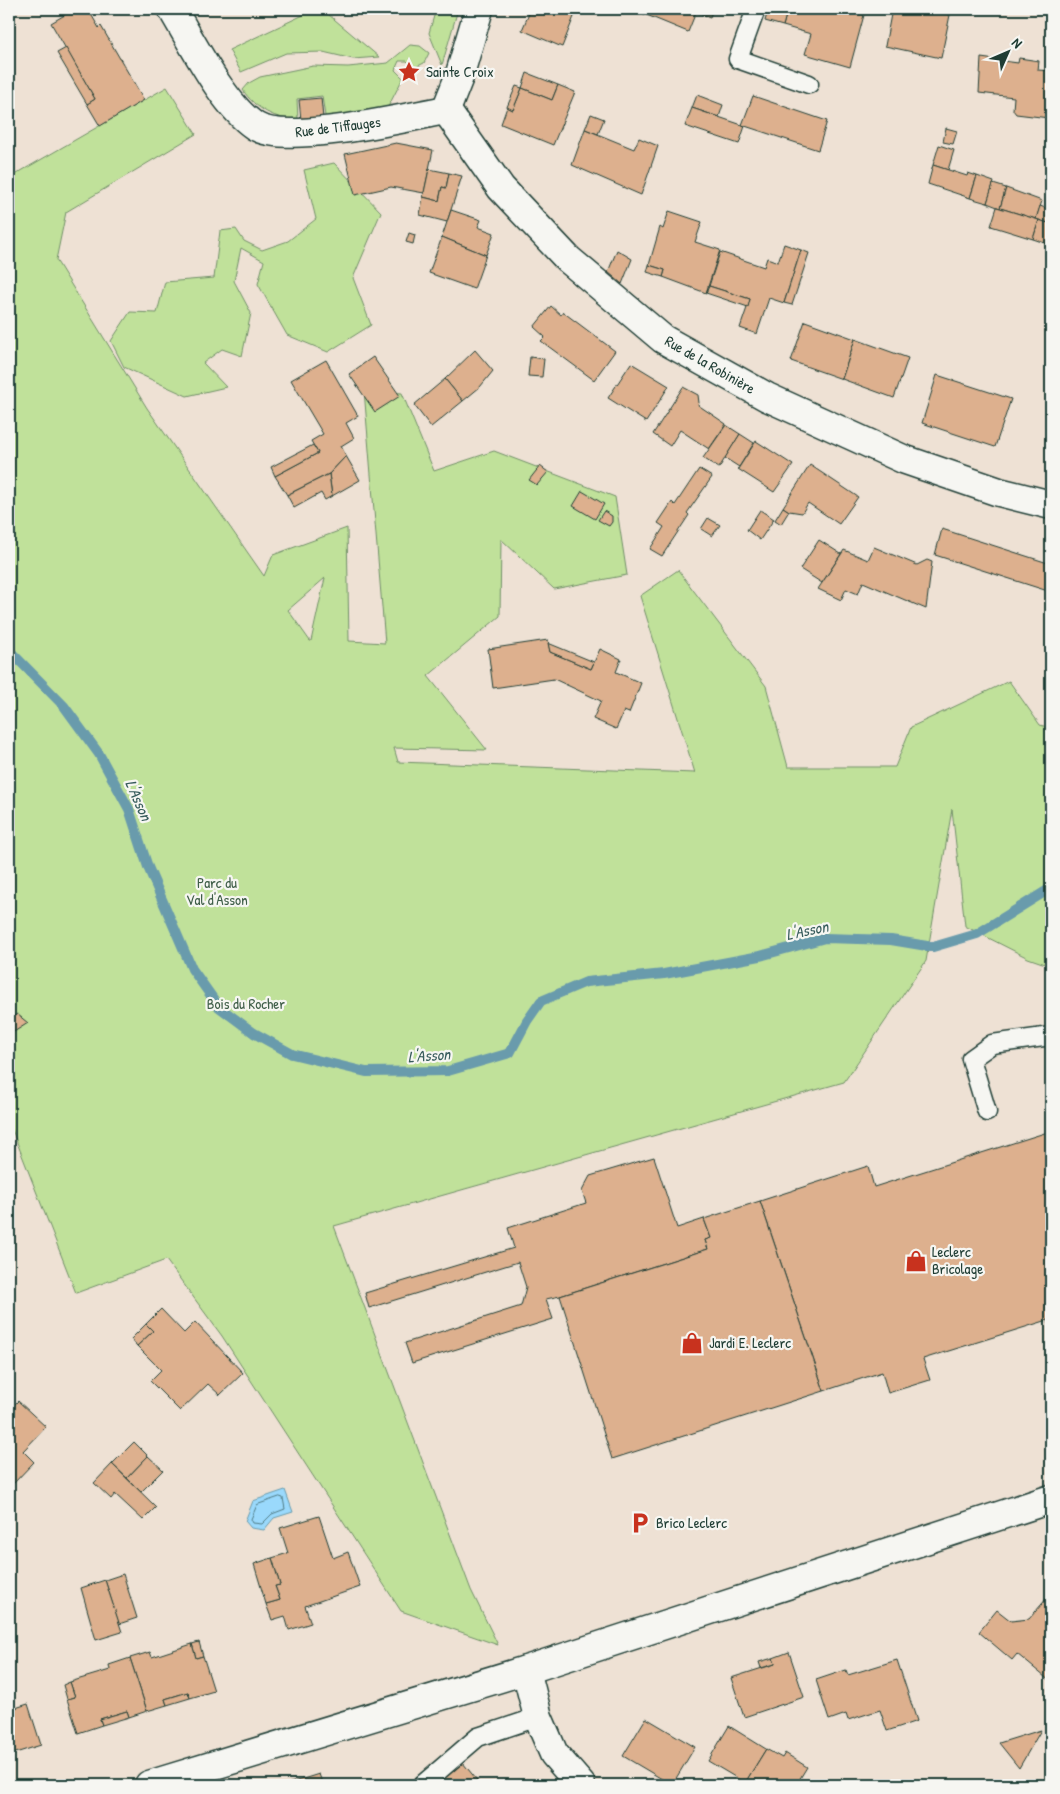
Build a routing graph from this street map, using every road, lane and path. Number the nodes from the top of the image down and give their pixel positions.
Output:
1 (172, 9) edge
2 (479, 9) edge
3 (756, 9) edge
4 (809, 84) dead end
5 (446, 110) junction
6 (1051, 504) edge
7 (1051, 1036) edge
8 (988, 1112) dead end
9 (1051, 1498) edge
10 (526, 1670) junction
11 (538, 1717) junction
12 (149, 1785) edge
13 (422, 1785) edge
14 (581, 1785) edge

1 - 5 street, Rue de Tiffauges
2 - 5 street
3 - 4 lane
5 - 6 street, Rue de la Robinière
7 - 8 lane
9 - 10 street
10 - 11 street
10 - 12 street
11 - 13 lane
11 - 14 street

